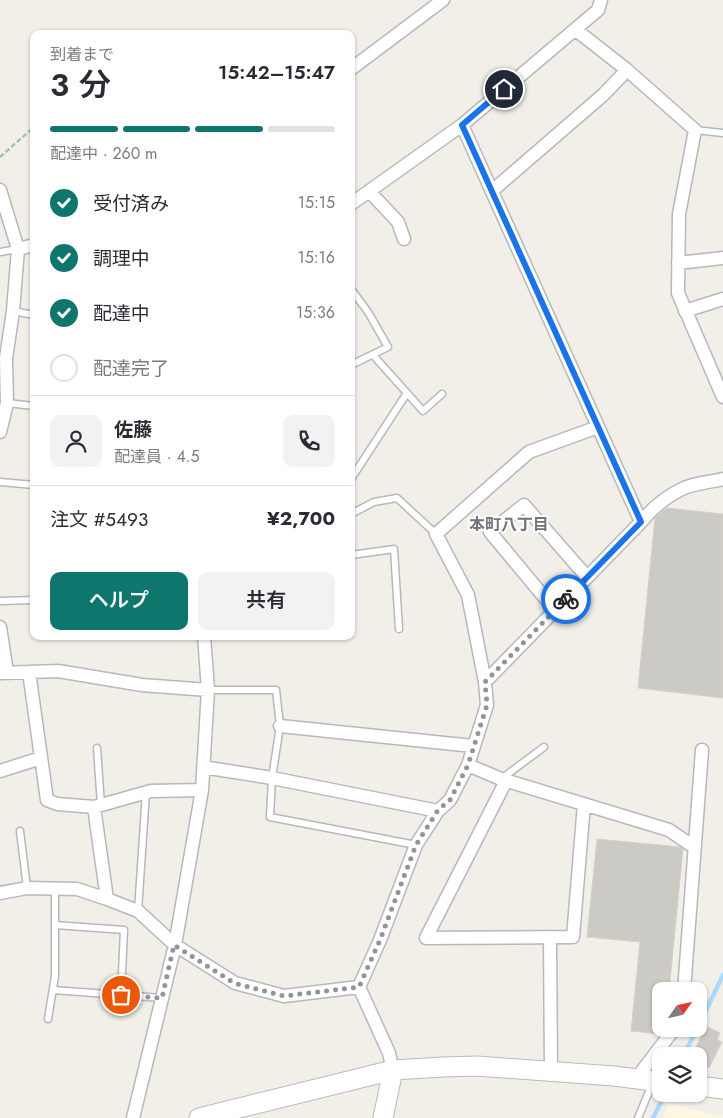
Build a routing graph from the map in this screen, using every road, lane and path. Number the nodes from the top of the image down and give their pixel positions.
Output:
1 (443, 0) edge
2 (600, 0) edge
3 (576, 30) junction
4 (355, 66) edge
5 (627, 70) junction
6 (462, 125) junction
7 (695, 130) junction
8 (30, 131) edge
9 (723, 133) edge
10 (0, 157) edge
11 (0, 190) edge
12 (492, 190) junction
13 (369, 191) junction
14 (355, 201) edge
15 (404, 239) dead end
16 (30, 245) edge
17 (18, 249) junction
18 (0, 252) edge
19 (723, 258) edge
20 (678, 262) junction
21 (355, 295) edge
22 (723, 299) edge
23 (685, 310) junction
24 (13, 311) junction
25 (30, 314) edge
26 (373, 355) junction
27 (3, 356) edge
28 (355, 363) edge
29 (408, 393) junction
30 (442, 394) dead end
31 (723, 397) edge
32 (7, 403) junction
33 (30, 406) edge
34 (598, 427) junction
35 (0, 432) edge
36 (355, 473) edge
37 (723, 479) edge
38 (0, 482) edge
39 (30, 485) edge
40 (355, 512) edge
41 (641, 522) junction
42 (436, 534) junction
43 (355, 555) edge
44 (587, 577) junction
45 (30, 600) edge
46 (0, 601) edge
47 (555, 610) junction
48 (0, 627) edge
49 (399, 628) dead end
50 (204, 640) edge
51 (3, 672) edge
52 (29, 672) junction
53 (485, 682) junction
54 (208, 690) junction
55 (280, 726) junction
56 (473, 746) junction
57 (544, 747) dead end
58 (97, 748) dead end
59 (702, 750) dead end
60 (41, 758) junction
61 (468, 765) junction
62 (203, 767) junction
63 (0, 771) edge
64 (272, 778) junction
65 (503, 780) junction
66 (202, 790) junction
67 (146, 792) junction
68 (584, 804) junction
69 (97, 806) junction
70 (438, 810) junction
71 (20, 831) dead end
72 (416, 845) junction
73 (694, 847) junction
74 (27, 888) junction
75 (55, 888) junction
76 (0, 893) edge
77 (107, 899) junction
78 (138, 911) junction
79 (55, 926) junction
80 (550, 937) junction
81 (174, 945) junction
82 (685, 982) edge
83 (359, 987) junction
84 (53, 990) junction
85 (121, 995) junction
86 (162, 998) junction
87 (48, 1019) dead end
88 (669, 1038) edge
89 (393, 1070) junction
90 (550, 1072) junction
91 (650, 1080) edge
92 (707, 1087) edge
93 (723, 1089) edge
94 (133, 1118) edge
95 (198, 1118) edge
96 (383, 1118) edge
97 (638, 1118) edge

1 - 4 street
2 - 3 street
3 - 5 street
3 - 6 street
5 - 7 street
5 - 12 street
6 - 12 street
6 - 13 street
7 - 9 lane
7 - 20 street
8 - 10 path
11 - 17 street
12 - 34 street
13 - 14 street
13 - 15 street
16 - 17 street
17 - 18 lane
17 - 24 street
19 - 20 street
20 - 23 street
21 - 26 lane
22 - 23 street
23 - 31 street
24 - 25 lane
24 - 27 street
26 - 28 lane
26 - 29 lane
27 - 32 street
29 - 30 lane
29 - 36 lane
32 - 33 lane
32 - 35 street
34 - 41 street
34 - 42 street
37 - 41 street
38 - 39 lane
40 - 42 lane
41 - 44 street
42 - 53 street
43 - 49 lane
44 - 47 street
44 - 47 street
45 - 46 lane
47 - 53 street
48 - 51 street
50 - 54 street
51 - 52 street
52 - 54 street
52 - 60 street
53 - 56 street
54 - 55 lane
54 - 62 street
55 - 56 street
55 - 64 lane
56 - 61 street
57 - 65 lane
58 - 69 lane
59 - 73 street
60 - 63 street
60 - 69 street
61 - 65 street
61 - 70 street
62 - 64 street
62 - 66 street
64 - 70 street
64 - 72 lane
65 - 68 street
65 - 80 street
66 - 67 street
66 - 81 street
67 - 69 street
67 - 78 lane
68 - 73 street
68 - 80 street
69 - 77 street
70 - 72 street
71 - 74 lane
72 - 83 street
73 - 82 street
74 - 75 street
74 - 76 street
75 - 77 street
75 - 79 lane
77 - 78 street
78 - 81 street
79 - 84 lane
79 - 85 lane
80 - 90 street
81 - 83 street
81 - 86 street
83 - 89 street
84 - 85 lane
84 - 87 lane
85 - 86 lane
86 - 94 street
88 - 91 street
89 - 90 street
89 - 95 street
89 - 96 street
90 - 91 street
91 - 97 lane
92 - 93 street

